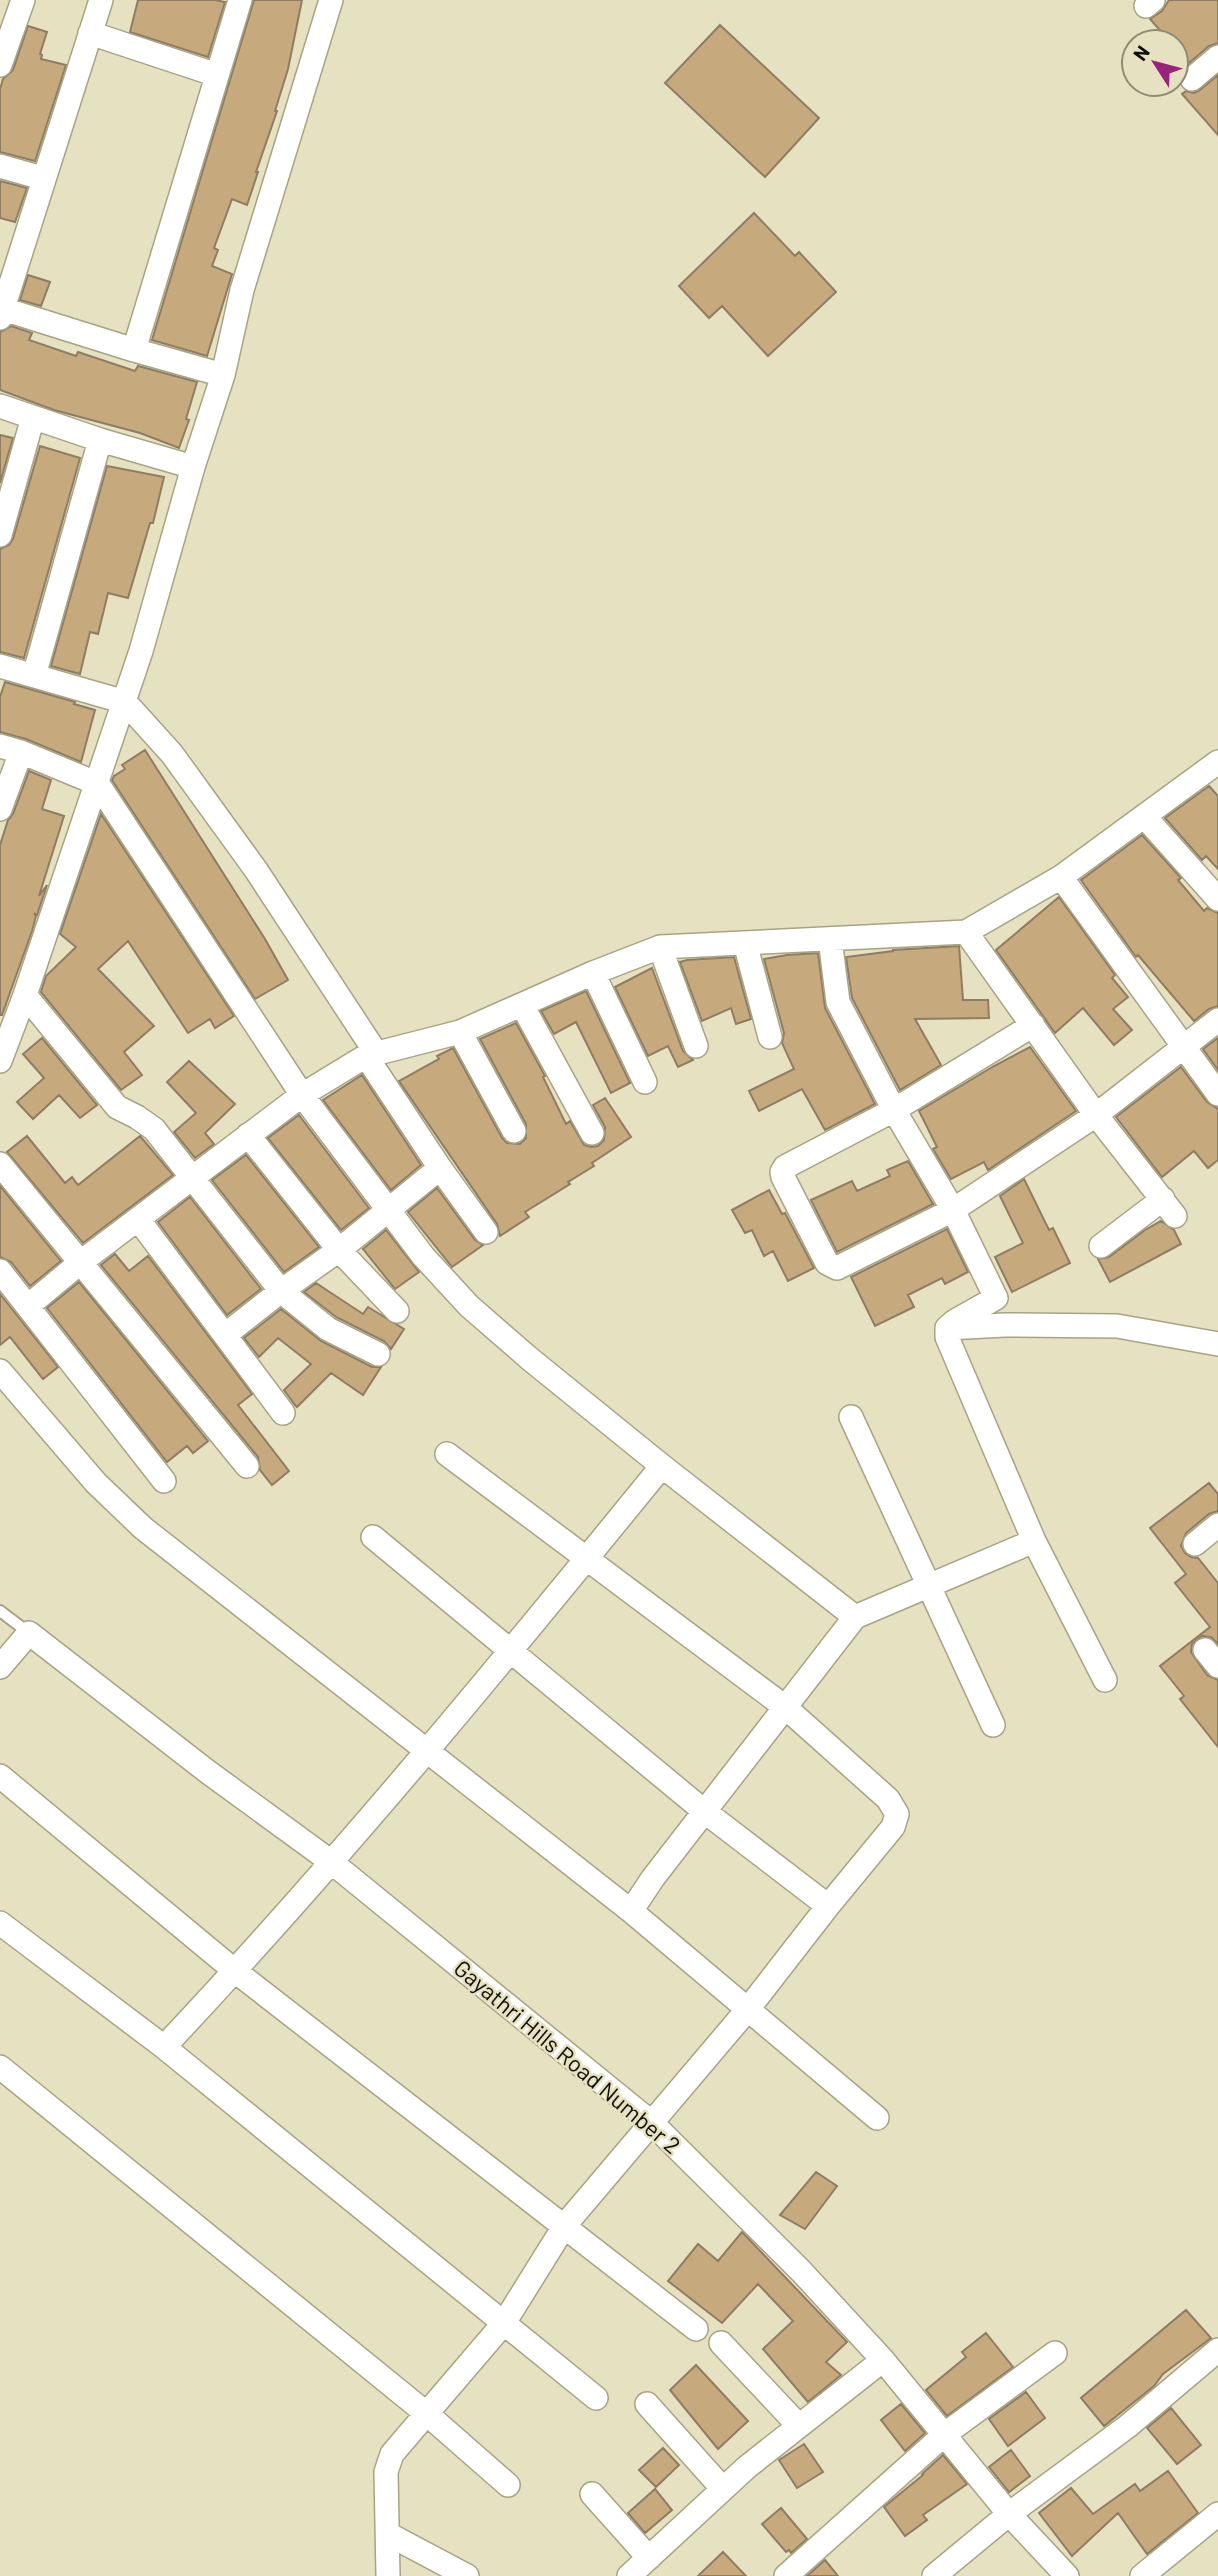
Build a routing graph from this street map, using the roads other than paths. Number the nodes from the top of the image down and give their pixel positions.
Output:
1 (23, 0) edge
2 (100, 0) edge
3 (240, 0) edge
4 (331, 0) edge
5 (90, 33) junction
6 (1218, 57) edge
7 (0, 65) edge
8 (217, 75) junction
9 (1192, 79) dead end
10 (0, 166) edge
11 (42, 178) junction
12 (1, 313) edge
13 (134, 349) junction
14 (223, 375) junction
15 (0, 406) edge
16 (33, 417) junction
17 (100, 440) junction
18 (193, 467) junction
19 (0, 535) edge
20 (0, 666) edge
21 (34, 676) junction
22 (125, 702) junction
23 (10, 749) edge
24 (1216, 767) edge
25 (98, 783) junction
26 (0, 809) edge
27 (1144, 816) junction
28 (1060, 877) junction
29 (1218, 899) edge
30 (966, 932) junction
31 (831, 939) junction
32 (745, 943) junction
33 (660, 947) junction
34 (593, 973) junction
35 (25, 995) junction
36 (522, 1006) junction
37 (1218, 1020) edge
38 (1033, 1026) junction
39 (460, 1032) junction
40 (770, 1037) dead end
41 (696, 1046) dead end
42 (1185, 1047) junction
43 (371, 1055) junction
44 (0, 1061) edge
45 (645, 1082) dead end
46 (1218, 1094) edge
47 (302, 1095) junction
48 (894, 1110) junction
49 (1096, 1115) junction
50 (514, 1131) dead end
51 (592, 1133) dead end
52 (248, 1135) junction
53 (0, 1164) edge
54 (440, 1168) junction
55 (193, 1177) junction
56 (388, 1209) junction
57 (953, 1210) junction
58 (138, 1219) junction
59 (486, 1231) dead end
60 (1101, 1245) dead end
61 (339, 1250) junction
62 (81, 1262) junction
63 (0, 1270) edge
64 (281, 1291) junction
65 (28, 1306) junction
66 (397, 1311) dead end
67 (947, 1328) junction
68 (225, 1335) junction
69 (1218, 1344) edge
70 (378, 1354) dead end
71 (0, 1371) edge
72 (283, 1413) dead end
73 (851, 1417) dead end
74 (447, 1454) dead end
75 (247, 1466) dead end
76 (662, 1466) junction
77 (164, 1481) dead end
78 (1218, 1525) edge
79 (373, 1538) dead end
80 (1034, 1541) junction
81 (1195, 1544) dead end
82 (587, 1558) junction
83 (927, 1586) junction
84 (0, 1611) edge
85 (855, 1616) junction
86 (29, 1633) junction
87 (511, 1651) junction
88 (0, 1667) edge
89 (1105, 1680) dead end
90 (785, 1707) junction
91 (993, 1725) dead end
92 (427, 1752) junction
93 (0, 1776) edge
94 (704, 1811) junction
95 (330, 1861) junction
96 (828, 1906) junction
97 (631, 1911) junction
98 (0, 1923) edge
99 (236, 1971) junction
100 (748, 2009) junction
101 (164, 2047) junction
102 (0, 2067) edge
103 (877, 2118) dead end
104 (652, 2123) junction
105 (565, 2225) junction
106 (504, 2323) junction
107 (696, 2329) dead end
108 (721, 2343) dead end
109 (1218, 2350) edge
110 (1055, 2353) dead end
111 (883, 2360) junction
112 (596, 2398) dead end
113 (647, 2404) dead end
114 (427, 2414) junction
115 (799, 2426) junction
116 (945, 2434) junction
117 (508, 2485) dead end
118 (723, 2490) junction
119 (592, 2494) dead end
120 (1009, 2514) junction
121 (1218, 2514) edge
122 (388, 2534) junction
123 (649, 2558) junction
124 (388, 2576) edge
125 (467, 2576) edge
126 (629, 2576) edge
127 (786, 2576) edge
128 (934, 2576) edge
129 (1067, 2576) edge
130 (1142, 2576) edge

1 - 7 street
2 - 5 street
3 - 8 street
4 - 14 street
5 - 8 street
5 - 11 street
6 - 9 street
8 - 13 street
10 - 11 street
11 - 12 street
12 - 13 street
13 - 14 street
14 - 18 street
15 - 16 street
16 - 17 street
16 - 19 street
17 - 18 street
17 - 21 street
18 - 22 street
20 - 21 street
21 - 22 street
22 - 25 street
22 - 43 street
23 - 25 street
23 - 26 street
24 - 27 street
25 - 35 street
25 - 47 street
27 - 28 street
27 - 29 street
28 - 30 street
28 - 42 street
30 - 31 street
30 - 38 street
31 - 32 street
31 - 48 street
32 - 33 street
32 - 40 street
33 - 34 street
33 - 41 street
34 - 36 street
34 - 45 street
35 - 44 street
35 - 55 street
36 - 39 street
36 - 51 street
37 - 42 street
38 - 48 street
38 - 49 street
39 - 43 street
39 - 50 street
42 - 46 street
42 - 49 street
43 - 47 street
43 - 54 street
47 - 52 street
47 - 56 street
48 - 57 street
48 - 57 street
49 - 57 street
49 - 60 street
52 - 55 street
52 - 61 street
53 - 62 street
54 - 56 street
54 - 59 street
55 - 58 street
55 - 64 street
56 - 61 street
56 - 76 street
57 - 67 street
58 - 62 street
58 - 68 street
61 - 64 street
61 - 66 street
62 - 65 street
62 - 75 street
63 - 65 street
64 - 68 street
64 - 70 street
65 - 77 street
67 - 69 street
67 - 80 street
68 - 72 street
71 - 92 street
73 - 83 street
74 - 82 street
76 - 82 street
76 - 85 street
78 - 81 street
79 - 87 street
80 - 83 street
80 - 89 street
82 - 87 street
82 - 90 street
83 - 85 street
83 - 91 street
84 - 86 lane, Gayathri Hills Road Number 2
85 - 90 street
86 - 88 street
86 - 95 street, Gayathri Hills Road Number 2
87 - 92 street
87 - 94 street
90 - 94 street
90 - 96 street
92 - 95 street
92 - 97 street
93 - 99 street
94 - 96 street
94 - 97 street
95 - 99 street
95 - 104 street, Gayathri Hills Road Number 2
96 - 100 street
97 - 100 street
98 - 101 street
99 - 101 street
99 - 105 street
100 - 103 street
100 - 104 street
101 - 106 street
102 - 114 street
104 - 105 street
104 - 111 street, Gayathri Hills Road Number 2
105 - 106 street
105 - 107 street
106 - 112 street
106 - 114 street
108 - 115 street
109 - 120 street
110 - 116 street
111 - 115 street
111 - 116 street, Gayathri Hills Road Number 2
113 - 118 street
114 - 117 street
114 - 122 street
115 - 118 street
116 - 120 street, Gayathri Hills Road Number 2
116 - 127 street
118 - 123 street
119 - 123 street
120 - 128 street
120 - 129 street, Gayathri Hills Road Number 2
121 - 130 street
122 - 124 street
122 - 125 street
123 - 126 street

